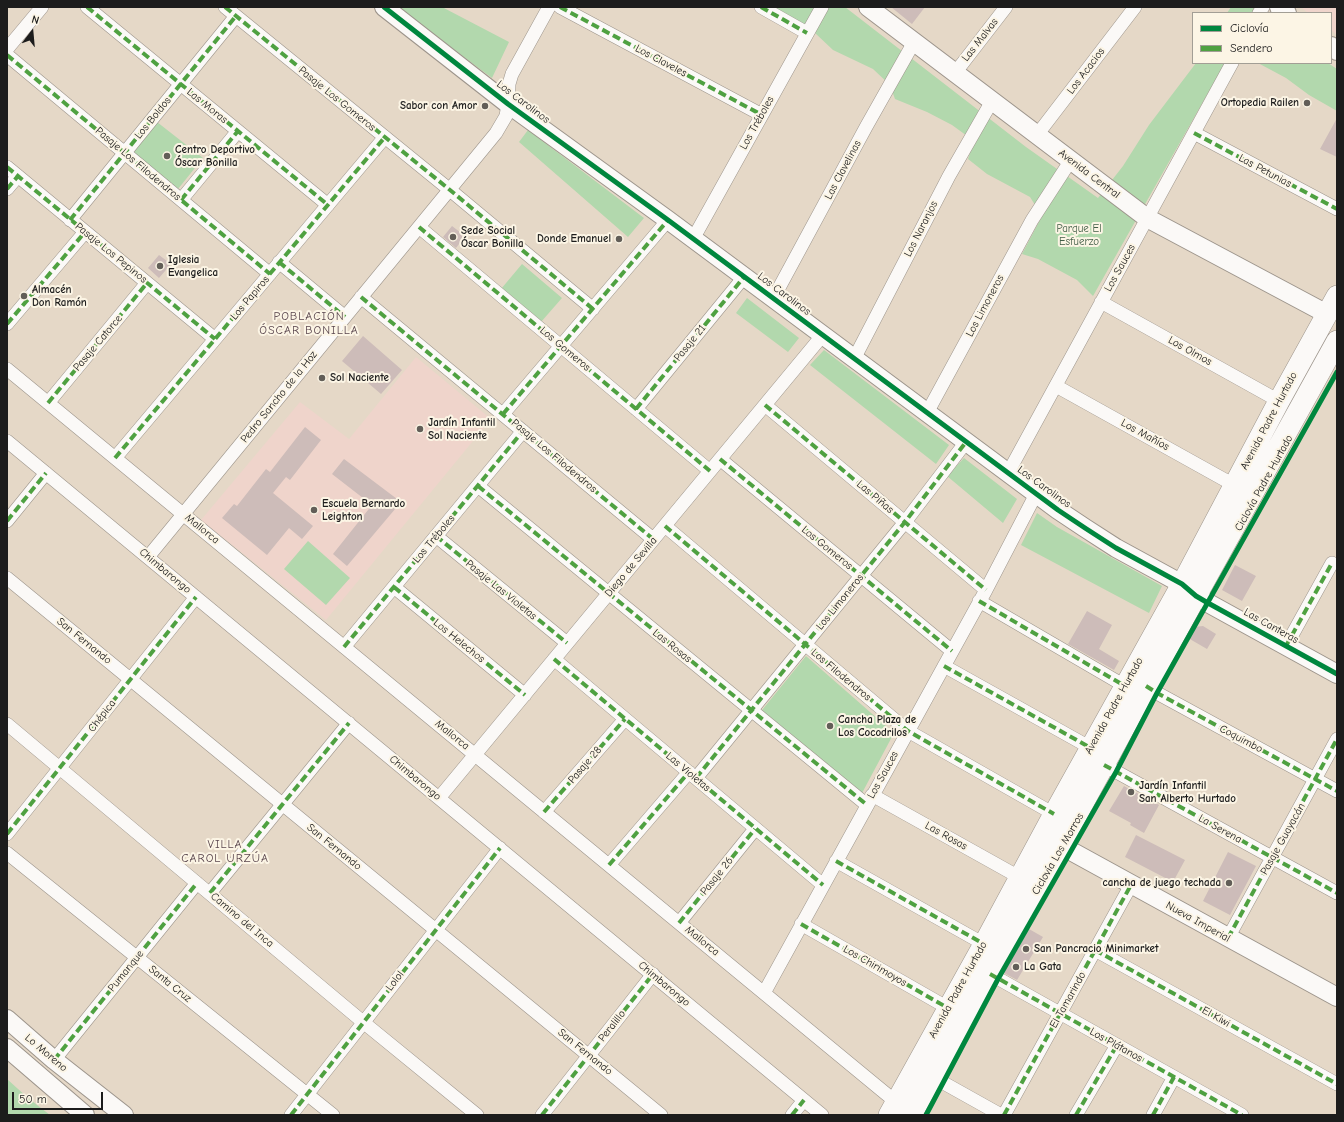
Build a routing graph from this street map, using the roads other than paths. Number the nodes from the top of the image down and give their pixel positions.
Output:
1 (42, 7) edge
2 (86, 7) edge
3 (225, 7) edge
4 (384, 7) edge
5 (549, 7) edge
6 (560, 7) edge
7 (761, 7) edge
8 (822, 7) edge
9 (870, 7) edge
10 (1006, 7) edge
11 (1135, 7) edge
12 (236, 16) junction
13 (807, 33) junction
14 (914, 42) junction
15 (7, 49) edge
16 (7, 55) edge
17 (1231, 64) edge
18 (955, 73) junction
19 (181, 84) junction
20 (992, 101) junction
21 (508, 104) junction
22 (762, 115) junction
23 (238, 131) junction
24 (1194, 133) junction
25 (1037, 135) junction
26 (385, 137) junction
27 (124, 153) junction
28 (1071, 160) junction
29 (7, 167) edge
30 (18, 176) junction
31 (7, 190) edge
32 (450, 190) junction
33 (181, 200) junction
34 (328, 205) junction
35 (1337, 209) edge
36 (1147, 218) junction
37 (70, 220) junction
38 (668, 220) junction
39 (419, 227) junction
40 (85, 232) junction
41 (693, 239) junction
42 (279, 262) junction
43 (270, 274) junction
44 (744, 277) junction
45 (147, 283) junction
46 (1337, 296) edge
47 (361, 297) junction
48 (773, 299) junction
49 (1101, 302) junction
50 (593, 309) junction
51 (1327, 314) junction
52 (345, 317) junction
53 (7, 324) edge
54 (1337, 333) edge
55 (822, 336) junction
56 (215, 339) junction
57 (1337, 341) edge
58 (561, 346) junction
59 (854, 359) junction
60 (7, 369) edge
61 (1056, 386) junction
62 (1279, 401) junction
63 (48, 403) junction
64 (764, 405) junction
65 (636, 409) junction
66 (927, 413) junction
67 (503, 414) junction
68 (523, 431) junction
69 (7, 441) edge
70 (966, 442) junction
71 (115, 458) junction
72 (720, 460) junction
73 (710, 471) junction
74 (46, 473) junction
75 (1008, 473) junction
76 (1234, 485) junction
77 (478, 486) junction
78 (1036, 494) junction
79 (183, 514) junction
80 (7, 521) edge
81 (905, 522) junction
82 (665, 526) junction
83 (436, 536) junction
84 (653, 539) junction
85 (148, 557) junction
86 (1332, 563) dead end
87 (861, 576) junction
88 (7, 578) edge
89 (394, 587) junction
90 (986, 590) junction
91 (1189, 590) junction
92 (609, 593) junction
93 (196, 597) junction
94 (979, 601) junction
95 (567, 644) junction
96 (805, 644) junction
97 (1286, 646) junction
98 (344, 647) junction
99 (952, 651) junction
100 (554, 659) junction
101 (944, 666) junction
102 (1337, 674) edge
103 (130, 679) junction
104 (1125, 686) junction
105 (1146, 686) junction
106 (525, 694) junction
107 (751, 710) junction
108 (625, 719) junction
109 (349, 723) junction
110 (7, 724) edge
111 (908, 731) junction
112 (1337, 739) edge
113 (1091, 748) junction
114 (475, 755) junction
115 (1104, 765) junction
116 (60, 768) junction
117 (692, 775) junction
118 (1315, 779) junction
119 (1337, 791) edge
120 (439, 798) junction
121 (870, 800) junction
122 (283, 804) junction
123 (544, 812) junction
124 (1054, 814) junction
125 (755, 829) junction
126 (7, 834) edge
127 (1060, 845) junction
128 (500, 848) junction
129 (7, 853) edge
130 (1272, 857) junction
131 (836, 861) junction
132 (609, 865) junction
133 (1019, 878) junction
134 (197, 883) junction
135 (823, 885) junction
136 (1131, 885) junction
137 (210, 893) junction
138 (1337, 893) edge
139 (679, 923) junction
140 (801, 924) junction
141 (436, 930) junction
142 (1228, 938) junction
143 (984, 944) junction
144 (1095, 950) junction
145 (137, 958) junction
146 (653, 974) junction
147 (990, 974) junction
148 (764, 992) junction
149 (1337, 997) edge
150 (948, 1008) junction
151 (1060, 1014) junction
152 (7, 1019) edge
153 (363, 1022) junction
154 (1116, 1045) junction
155 (7, 1048) edge
156 (589, 1056) junction
157 (54, 1060) junction
158 (1174, 1077) junction
159 (933, 1078) junction
160 (1337, 1084) edge
161 (307, 1094) junction
162 (804, 1100) junction
163 (899, 1111) edge
164 (1235, 1113) edge
165 (85, 1115) edge
166 (124, 1115) edge
167 (291, 1115) edge
168 (333, 1115) edge
169 (477, 1115) edge
170 (542, 1115) edge
171 (661, 1115) edge
172 (792, 1115) edge
173 (822, 1115) edge
174 (1001, 1115) edge
175 (1004, 1115) edge
176 (1076, 1115) edge
177 (1153, 1115) edge

1 - 15 street
2 - 19 street, Las Moras
3 - 12 street, Pasaje Los Gomeros
4 - 21 street, Los Carolinos
5 - 21 street, Pedro Sancho de la Hoz
6 - 22 street, Los Claveles
7 - 13 street
8 - 13 street, Los Tréboles
9 - 14 street, Avenida Central
10 - 18 street, Las Malvas
11 - 25 street, Los Acacios
12 - 19 street, Los Boldos
12 - 26 street, Pasaje Los Gomeros
13 - 22 street, Los Tréboles
14 - 18 street, Avenida Central
14 - 48 street, Las Clavelinas
16 - 27 street, Pasaje Los Filodendros
17 - 24 street, Los Sauces
18 - 20 street, Avenida Central
19 - 23 street, Las Moras
19 - 27 street, Los Boldos
20 - 25 street, Avenida Central
20 - 59 street, Los Naranjos
21 - 32 street, Pedro Sancho de la Hoz
21 - 38 street, Los Carolinos
22 - 41 street, Los Tréboles
23 - 33 street
23 - 34 street, Las Moras
24 - 35 street, Las Petunias
24 - 36 street, Los Sauces
25 - 28 street, Avenida Central
26 - 32 street, Pasaje Los Gomeros
26 - 34 street, Los Papiros
27 - 33 street, Pasaje Los Filodendros
27 - 37 street, Los Boldos
28 - 36 street, Avenida Central
28 - 66 street, Los Limoneros
29 - 30 street, Pasaje Los Pepinos
30 - 31 street
30 - 37 street, Pasaje Los Pepinos
32 - 39 street, Pedro Sancho de la Hoz
32 - 50 street
33 - 43 street, Pasaje Los Filodendros
34 - 42 street, Los Papiros
36 - 49 street, Los Sauces
36 - 51 street, Avenida Central
37 - 40 street, Pasaje Los Pepinos
38 - 41 street, Los Carolinos
38 - 50 street
39 - 47 street, Pedro Sancho de la Hoz
39 - 58 street, Los Gomeros
40 - 45 street, Pasaje Los Pepinos
40 - 53 street
41 - 44 street, Los Carolinos
42 - 43 street, Los Papiros
42 - 52 street
43 - 56 street, Los Papiros
44 - 48 street, Los Carolinos
44 - 65 street, Pasaje 21
45 - 56 street, Pasaje Los Pepinos
45 - 63 street, Pasaje Catorce
46 - 51 main road, Avenida Padre Hurtado
47 - 52 street, Pedro Sancho de la Hoz
47 - 67 street, Pasaje Los Filodendros
48 - 55 street, Los Carolinos
49 - 61 street, Los Sauces
49 - 62 street, Los Olmos
50 - 58 street
51 - 54 main road
51 - 62 main road, Avenida Padre Hurtado
52 - 79 street, Pedro Sancho de la Hoz
55 - 59 street, Los Carolinos
55 - 64 street, Diego de Sevilla
56 - 71 street, Los Papiros
57 - 91 main road, Avenida Padre Hurtado
58 - 65 street, Los Gomeros
58 - 67 street
59 - 66 street, Los Carolinos
60 - 63 street, Mallorca
61 - 75 street, Los Sauces
61 - 76 street, Los Mañíos
62 - 76 main road, Avenida Padre Hurtado
63 - 71 street, Mallorca
64 - 72 street, Diego de Sevilla
64 - 81 street, Las Piñas
65 - 73 street, Los Gomeros
66 - 70 street, Los Carolinos
67 - 68 street, Pasaje Los Filodendros
68 - 77 street, Los Tréboles
68 - 84 street, Pasaje Los Filodendros
69 - 74 street, Chimbarongo
70 - 75 street, Los Carolinos
70 - 81 street, Los Limoneros
71 - 79 street, Mallorca
72 - 73 street, Diego de Sevilla
72 - 87 street, Los Gomeros
73 - 82 street, Diego de Sevilla
74 - 80 street
74 - 85 street, Chimbarongo
75 - 78 street, Los Carolinos
76 - 91 main road, Avenida Padre Hurtado
77 - 83 street, Los Tréboles
77 - 92 street, Las Rosas
78 - 90 street, Los Sauces
78 - 91 street, Los Carolinos
79 - 85 street, Pedro Sancho de la Hoz
79 - 98 street, Mallorca
81 - 87 street, Los Limoneros
81 - 90 street, Las Piñas
82 - 84 street, Diego de Sevilla
82 - 96 street, Los Filodendros
83 - 89 street, Los Tréboles
83 - 95 street, Pasaje Las Violetas
84 - 92 street, Diego de Sevilla
85 - 93 street, Chimbarongo
86 - 97 street
87 - 96 street, Los Limoneros
87 - 99 street, Los Gomeros
88 - 103 street, San Fernando
89 - 98 street, Los Tréboles
89 - 106 street, Los Helechos
90 - 94 street, Los Sauces
91 - 97 street, Las Canteras
91 - 104 main road, Avenida Padre Hurtado
91 - 105 main road, Avenida Padre Hurtado
92 - 95 street, Diego de Sevilla
92 - 107 street, Las Rosas
93 - 103 street, Chépica
93 - 109 street, Chimbarongo
94 - 99 street, Los Sauces
94 - 104 street
95 - 100 street, Diego de Sevilla
96 - 107 street, Los Limoneros
96 - 111 street, Los Filodendros
97 - 102 street, Las Canteras
98 - 114 street, Mallorca
99 - 101 street, Los Sauces
100 - 106 street, Diego de Sevilla
100 - 108 street, Las Violetas
101 - 111 street, Los Sauces
101 - 113 street
103 - 116 street, Chépica
103 - 122 street, San Fernando
104 - 113 main road, Avenida Padre Hurtado
105 - 115 main road, Avenida Padre Hurtado
105 - 118 street, Coquimbo
106 - 114 street, Diego de Sevilla
107 - 117 street, Los Limoneros
107 - 121 street, Las Rosas
108 - 117 street, Las Violetas
108 - 123 street, Pasaje 28
109 - 120 street, Chimbarongo
109 - 122 street
110 - 116 street, Camino del Inca
111 - 121 street, Los Sauces
111 - 124 street, Los Filodendros
112 - 118 street, Pasaje Guayacán
113 - 124 main road, Avenida Padre Hurtado
114 - 120 street, Diego de Sevilla
114 - 123 street, Mallorca
115 - 127 main road, Avenida Padre Hurtado
115 - 130 street, La Serena
116 - 126 street, Chépica
116 - 134 street, Camino del Inca
117 - 125 street, Las Violetas
117 - 132 street, Los Limoneros
118 - 119 street, Coquimbo
118 - 130 street, Pasaje Guayacán
120 - 128 street, Chimbarongo
121 - 131 street, Los Sauces
121 - 133 street, Las Rosas
122 - 137 street
122 - 141 street, San Fernando
123 - 132 street, Mallorca
124 - 133 main road, Avenida Padre Hurtado
125 - 135 street, Las Violetas
125 - 139 street, Pasaje 26
127 - 136 street, Nueva Imperial
127 - 147 main road, Avenida Padre Hurtado
128 - 141 street, Lolol
128 - 146 street, Chimbarongo
129 - 145 street, Santa Cruz
130 - 138 street, La Serena
130 - 142 street, Pasaje Guayacán
131 - 135 street, Los Sauces
131 - 143 street
132 - 139 street, Mallorca
133 - 143 main road, Avenida Padre Hurtado
134 - 137 street, Camino del Inca
134 - 145 street, Pumanque
135 - 140 street, Los Sauces
136 - 142 street, Nueva Imperial
136 - 144 street, El Tamarindo
137 - 153 street, Camino del Inca
139 - 148 street, Mallorca
140 - 148 street, Los Sauces
140 - 150 street, Los Chirimoyos
141 - 153 street, Lolol
141 - 156 street, San Fernando
142 - 149 street, Nueva Imperial
143 - 150 main road, Avenida Padre Hurtado
144 - 151 street, El Tamarindo
144 - 160 street, El Kiwi
145 - 157 street, Pumanque
145 - 161 street, Santa Cruz
146 - 156 street, Peralillo
146 - 162 street, Chimbarongo
147 - 151 street, Los Plátanos
147 - 159 main road, Avenida Padre Hurtado
148 - 163 street, Mallorca
150 - 163 main road, Avenida Padre Hurtado
151 - 154 street, Los Plátanos
151 - 175 street, El Tamarindo
152 - 157 street, Lo Moreno
153 - 161 street, Lolol
153 - 169 street, Camino del Inca
154 - 158 street, Los Plátanos
154 - 176 street
155 - 165 street, Lo Moreno
156 - 170 street, Peralillo
156 - 171 street, San Fernando
157 - 166 street, Lo Moreno
158 - 164 street, Los Plátanos
158 - 177 street
159 - 163 main road, Avenida Padre Hurtado
159 - 174 street
161 - 167 street, Lolol
161 - 168 street, Santa Cruz
162 - 172 street
162 - 173 street, Chimbarongo

